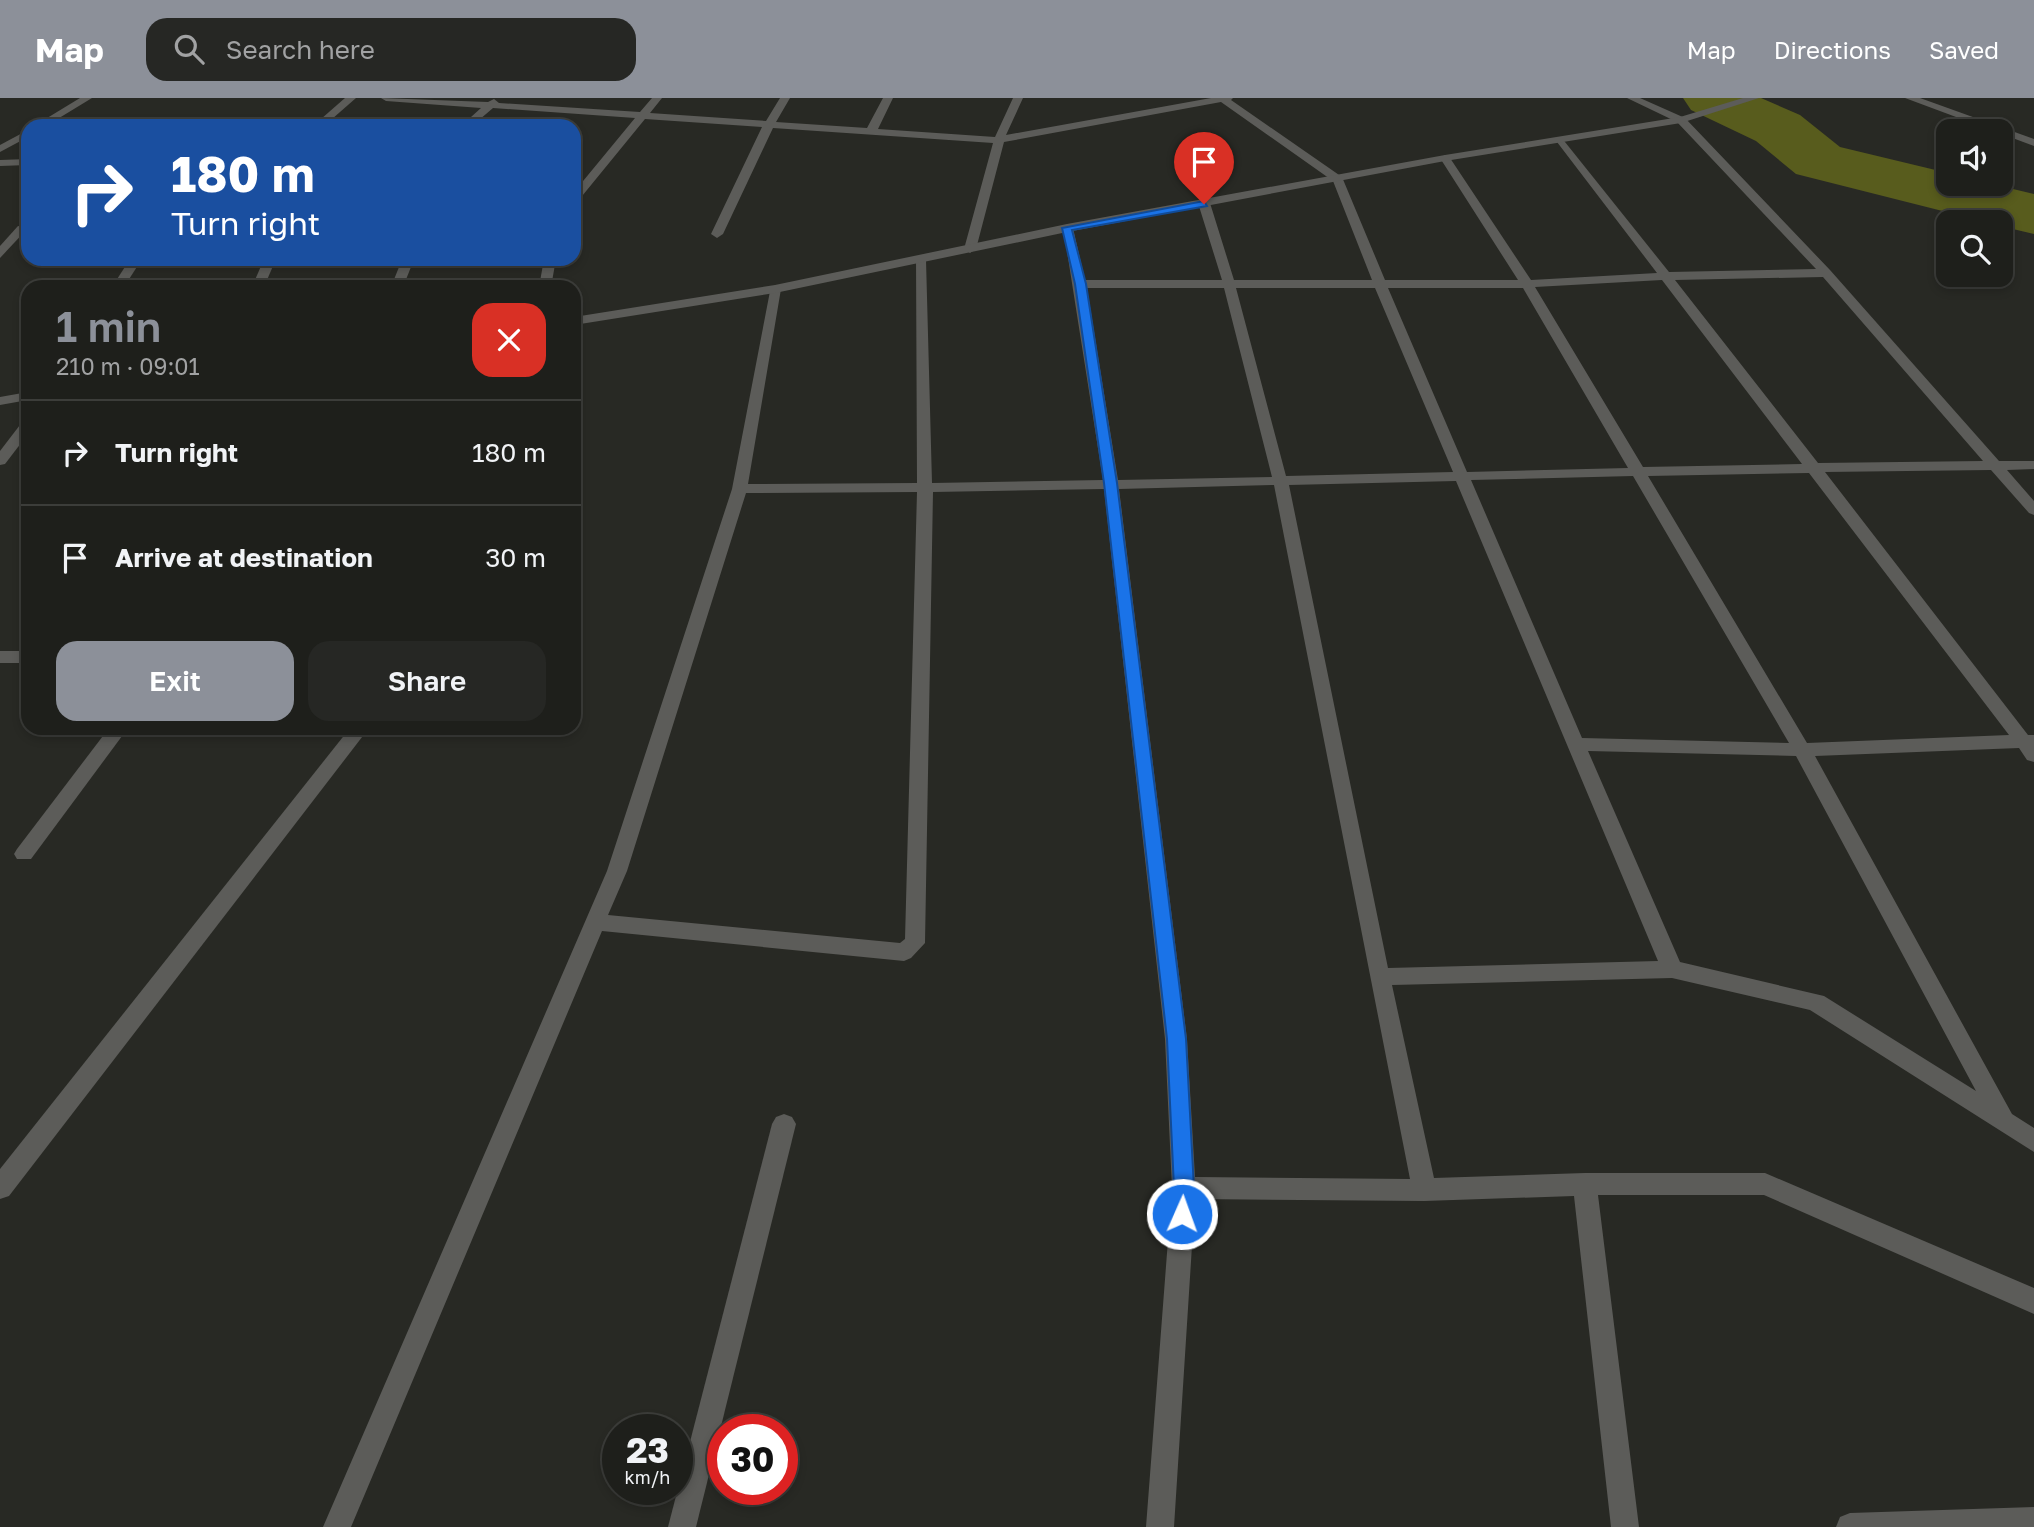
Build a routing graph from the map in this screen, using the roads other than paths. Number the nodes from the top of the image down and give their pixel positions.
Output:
1 (87, 98) edge
2 (351, 98) edge
3 (386, 98) edge
4 (657, 98) edge
5 (785, 98) edge
6 (888, 98) edge
7 (1018, 98) edge
8 (1224, 98) edge
9 (1632, 98) edge
10 (1754, 98) edge
11 (1910, 98) edge
12 (494, 102) edge
13 (643, 114) junction
14 (51, 119) edge
15 (326, 119) edge
16 (474, 119) edge
17 (1681, 120) junction
18 (769, 124) junction
19 (872, 129) junction
20 (21, 137) edge
21 (999, 140) junction
22 (1561, 140) junction
23 (2034, 143) edge
24 (0, 149) edge
25 (1446, 158) junction
26 (21, 162) edge
27 (0, 163) edge
28 (1338, 178) junction
29 (581, 191) edge
30 (1204, 204) junction
31 (21, 228) edge
32 (1067, 228) junction
33 (0, 229) edge
34 (21, 232) edge
35 (717, 234) dead end
36 (970, 248) junction
37 (0, 254) edge
38 (920, 260) junction
39 (405, 267) dead end
40 (1826, 273) junction
41 (1665, 276) junction
42 (400, 280) edge
43 (1379, 283) junction
44 (1080, 284) junction
45 (1527, 284) junction
46 (1231, 285) junction
47 (775, 289) junction
48 (581, 322) edge
49 (21, 397) edge
50 (0, 401) edge
51 (21, 433) edge
52 (0, 461) edge
53 (2034, 465) edge
54 (1995, 466) junction
55 (1813, 467) junction
56 (1637, 472) junction
57 (1462, 475) junction
58 (1281, 479) junction
59 (1111, 483) junction
60 (740, 489) junction
61 (925, 490) junction
62 (2034, 510) edge
63 (0, 657) edge
64 (21, 657) edge
65 (114, 735) edge
66 (355, 735) edge
67 (1575, 744) junction
68 (2031, 746) edge
69 (1802, 750) junction
70 (24, 854) dead end
71 (595, 922) junction
72 (1672, 969) junction
73 (1379, 977) junction
74 (2003, 1121) junction
75 (784, 1124) dead end
76 (2034, 1140) edge
77 (1585, 1184) junction
78 (0, 1188) edge
79 (1184, 1188) junction
80 (1424, 1190) junction
81 (2034, 1301) edge
82 (2034, 1521) edge
83 (1973, 1524) edge
84 (337, 1527) edge
85 (682, 1527) edge
86 (1160, 1527) edge
87 (1625, 1527) edge
88 (1850, 1527) edge

1 - 14 street
2 - 15 street
3 - 12 street
4 - 13 street
5 - 18 street
6 - 19 street
7 - 21 street
8 - 21 street
8 - 28 street
9 - 17 street
10 - 17 street
11 - 23 street
12 - 13 street
12 - 16 street
13 - 18 street
13 - 29 street
17 - 22 street
17 - 40 street
18 - 19 street
18 - 35 street
19 - 21 street
20 - 24 street
21 - 36 street
22 - 25 street
22 - 41 street
25 - 28 street
25 - 45 street
26 - 27 street
28 - 30 street
28 - 43 street
30 - 32 street
30 - 46 street
31 - 33 street
32 - 36 street
32 - 44 street
34 - 37 street
36 - 38 street
38 - 47 street
38 - 61 street
39 - 42 street
40 - 41 street
40 - 54 street
41 - 45 street
41 - 55 street
43 - 45 street
43 - 46 street
43 - 57 street
44 - 46 street
44 - 59 street
45 - 56 street
46 - 58 street
47 - 48 street
47 - 60 street
49 - 50 street
51 - 52 street
53 - 54 street
54 - 55 street
54 - 62 street
55 - 56 street
55 - 68 street
56 - 57 street
56 - 69 street
57 - 58 street
57 - 67 street
58 - 59 street
58 - 73 street
59 - 61 street
59 - 79 street
60 - 61 street
60 - 71 street
61 - 71 street
63 - 64 street
65 - 70 street
66 - 78 street
67 - 69 street
67 - 72 street
68 - 69 street
69 - 74 street
71 - 84 street
72 - 73 street
72 - 74 street
73 - 80 street
74 - 76 street
75 - 85 street
77 - 80 street
77 - 81 street
77 - 87 street
79 - 80 street
79 - 86 street
82 - 83 street
83 - 88 street

